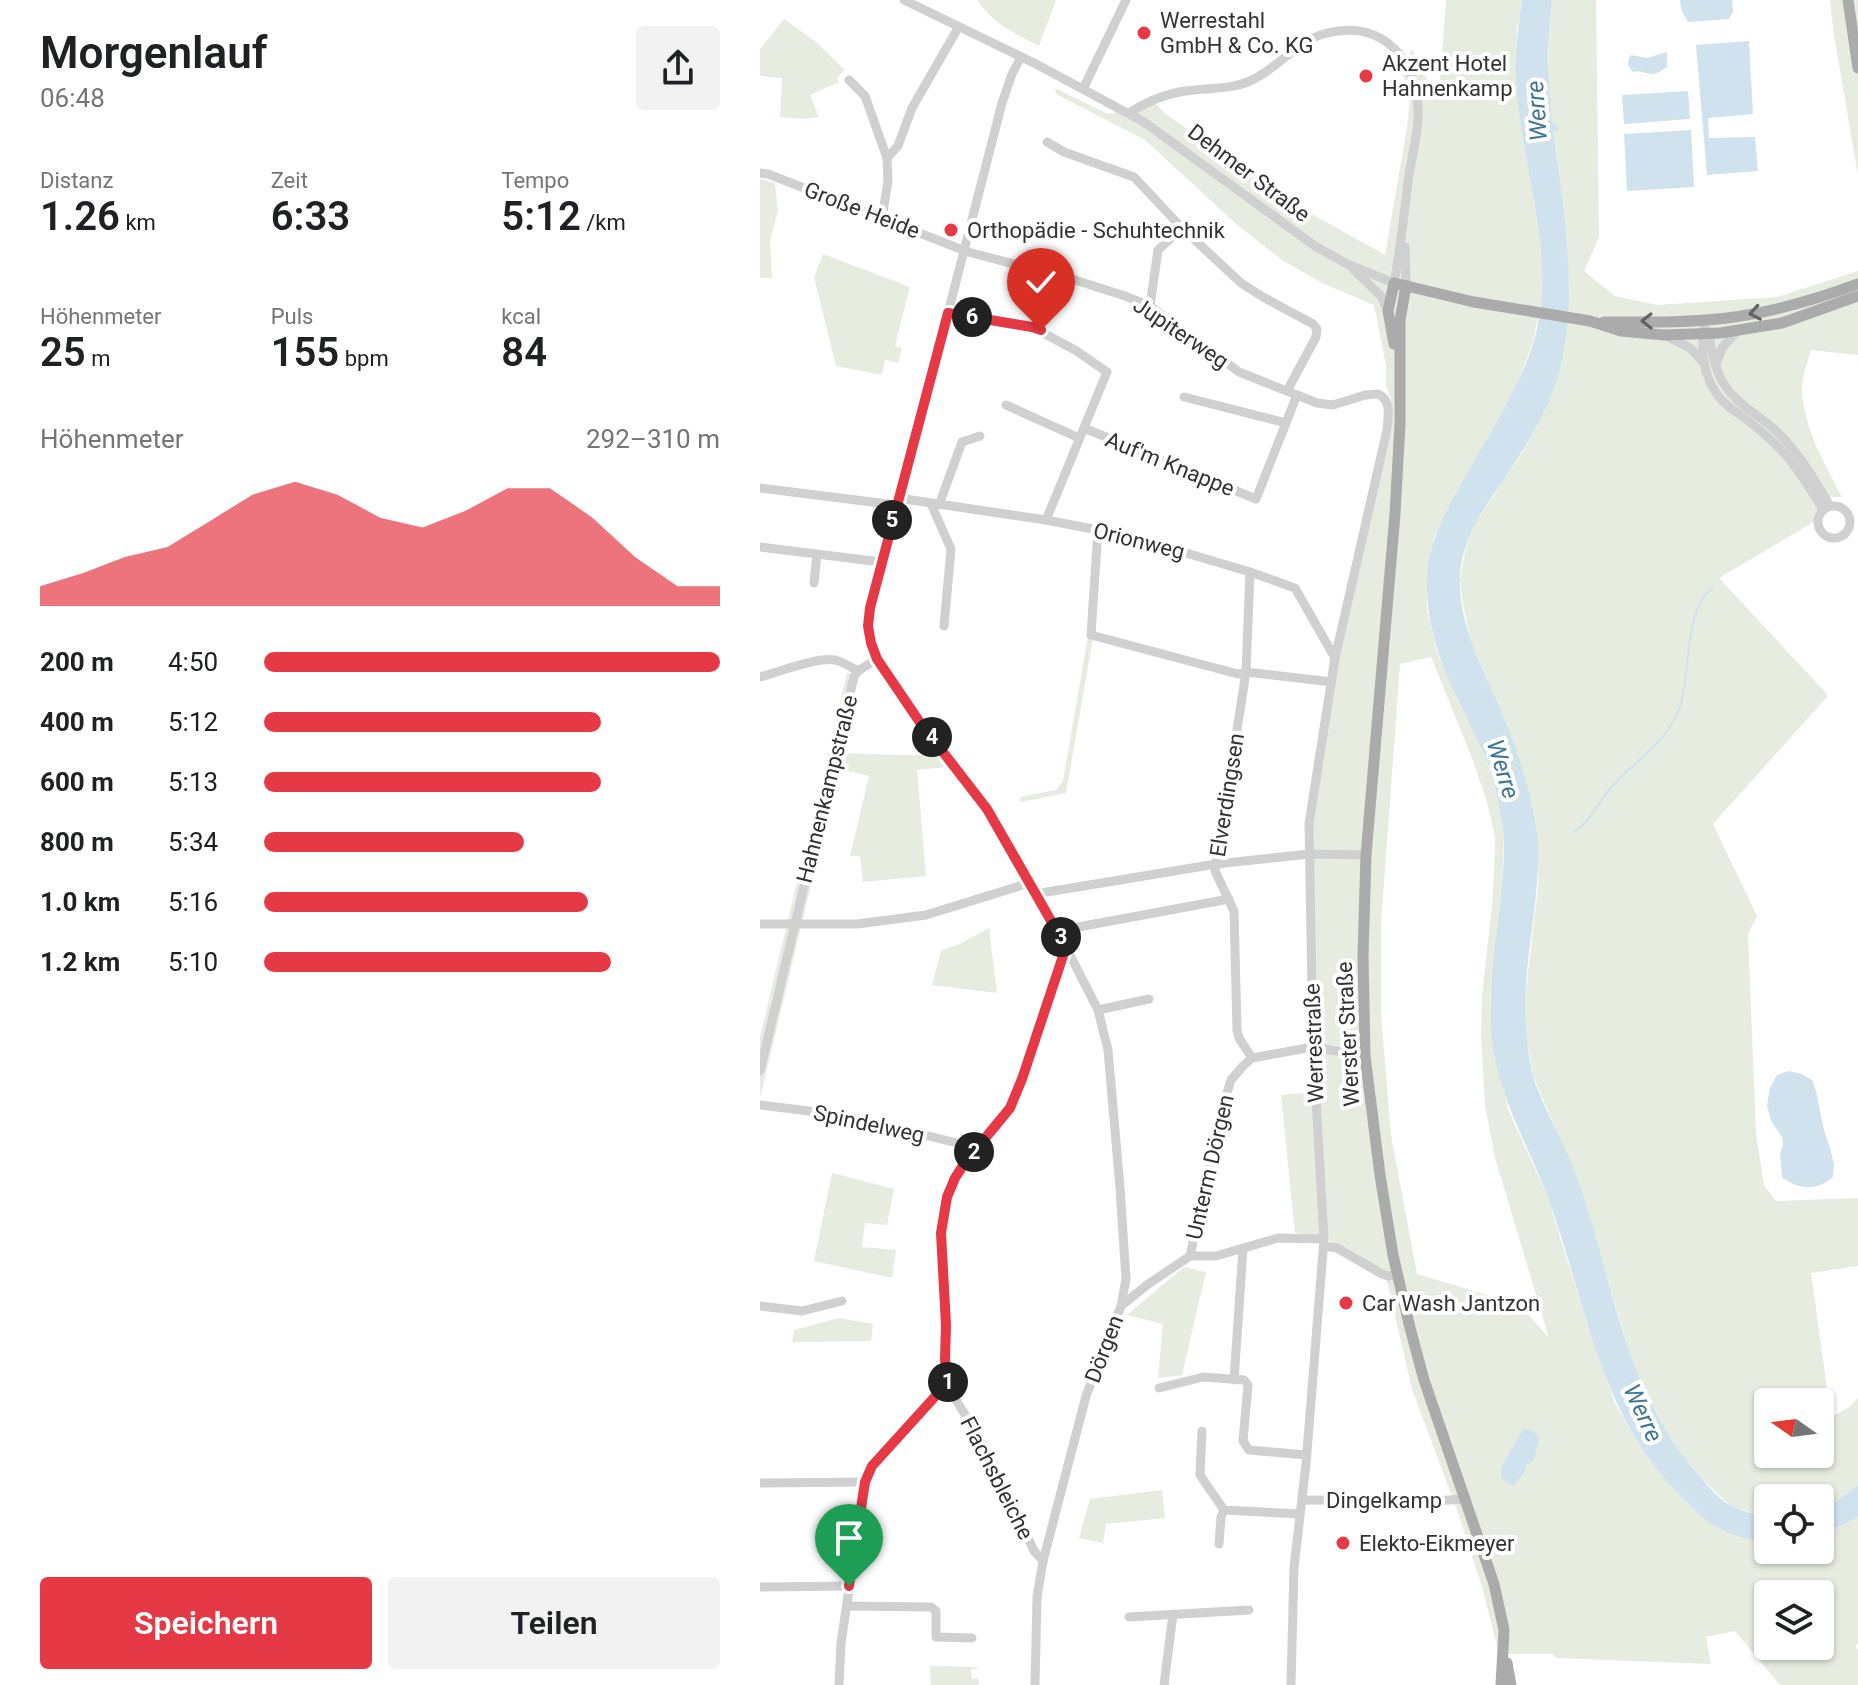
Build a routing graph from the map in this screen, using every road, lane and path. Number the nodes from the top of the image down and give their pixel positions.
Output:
1 (904, 0) edge
2 (1126, 0) edge
3 (1848, 0) edge
4 (958, 28) junction
5 (1021, 57) junction
6 (1858, 68) edge
7 (849, 80) dead end
8 (1083, 89) junction
9 (1129, 113) junction
10 (1047, 142) dead end
11 (887, 158) junction
12 (760, 173) edge
13 (882, 218) junction
14 (1182, 228) junction
15 (964, 250) junction
16 (1347, 264) junction
17 (1858, 284) edge
18 (1400, 285) junction
19 (1858, 296) edge
20 (1150, 306) junction
21 (1388, 311) junction
22 (948, 313) junction
23 (1705, 320) junction
24 (1590, 321) junction
25 (1737, 331) junction
26 (1664, 335) junction
27 (1705, 335) junction
28 (1399, 365) junction
29 (1711, 365) junction
30 (1292, 393) junction
31 (1184, 397) dead end
32 (1006, 405) dead end
33 (1388, 407) joint
34 (1286, 423) junction
35 (1081, 433) junction
36 (980, 436) dead end
37 (760, 488) edge
38 (897, 501) junction
39 (935, 504) junction
40 (1827, 508) dead end
41 (1046, 520) junction
42 (1098, 530) junction
43 (760, 547) edge
44 (817, 554) junction
45 (881, 562) junction
46 (1250, 572) junction
47 (814, 583) dead end
48 (944, 626) dead end
49 (1335, 658) junction
50 (877, 659) junction
51 (858, 671) junction
52 (1246, 672) junction
53 (760, 677) edge
54 (1332, 682) junction
55 (1309, 854) junction
56 (1366, 855) junction
57 (1216, 864) junction
58 (1029, 883) junction
59 (1035, 894) junction
60 (1229, 899) junction
61 (760, 924) edge
62 (794, 925) junction
63 (1057, 931) junction
64 (1066, 947) junction
65 (1149, 999) dead end
66 (1098, 1010) junction
67 (765, 1029) edge
68 (1313, 1047) junction
69 (1365, 1056) junction
70 (1252, 1058) junction
71 (760, 1071) edge
72 (760, 1105) edge
73 (978, 1148) junction
74 (1324, 1242) junction
75 (1243, 1249) junction
76 (1190, 1256) junction
77 (1398, 1274) junction
78 (842, 1301) dead end
79 (760, 1306) edge
80 (1121, 1306) junction
81 (1234, 1380) junction
82 (948, 1387) junction
83 (1159, 1388) dead end
84 (1202, 1431) dead end
85 (1306, 1455) junction
86 (865, 1482) junction
87 (760, 1483) edge
88 (1466, 1499) junction
89 (1302, 1500) junction
90 (1224, 1510) junction
91 (1300, 1514) junction
92 (1219, 1544) dead end
93 (1043, 1561) junction
94 (849, 1586) junction
95 (760, 1587) edge
96 (847, 1606) junction
97 (1249, 1610) dead end
98 (1173, 1614) junction
99 (1129, 1617) dead end
100 (972, 1638) dead end
101 (1504, 1646) junction
102 (839, 1685) edge
103 (1035, 1685) edge
104 (1164, 1685) edge
105 (1291, 1685) edge
106 (1501, 1685) edge
107 (1511, 1685) edge

1 - 4 street, Dehmer Straße
2 - 8 street
3 - 6 main road
4 - 5 street, Dehmer Straße
4 - 11 street
5 - 8 street, Dehmer Straße
5 - 15 street
7 - 11 street
8 - 9 street, Dehmer Straße
9 - 16 street, Dehmer Straße
9 - 18 street
10 - 14 street
11 - 13 street
12 - 13 street, Große Heide
13 - 15 street, Große Heide
14 - 20 street
14 - 30 street
15 - 20 street, Jupiterweg
15 - 22 street
16 - 18 street, Dehmer Straße
16 - 21 street
17 -> 23 main road, Dehmer Straße
18 - 21 main road, Werster Straße
18 - 24 main road, Dehmer Straße
18 - 28 main road, Werster Straße
19 - 25 main road, Dehmer Straße
20 - 30 street, Jupiterweg
21 - 28 main road, Werster Straße
22 - 35 street, Auf'm Knappe
22 - 38 street
23 -> 24 main road, Dehmer Straße
23 - 27 street
24 - 26 main road, Dehmer Straße
25 - 27 main road, Dehmer Straße
25 - 29 street
26 - 27 main road, Dehmer Straße
26 - 29 street
27 - 29 street
28 - 56 main road, Werster Straße
29 - 40 street
30 - 33 street, Jupiterweg
30 - 34 street
31 - 34 street
32 - 35 street, Auf'm Knappe
33 - 49 street, Werrestraße
34 - 35 street, Auf'm Knappe
35 - 41 street, Auf'm Knappe
36 - 39 street
37 - 38 street, Orionweg
38 - 39 street, Orionweg
38 - 45 street
39 - 41 street, Orionweg
39 - 48 street
41 - 42 street, Orionweg
42 - 46 street, Orionweg
42 - 52 street
43 - 44 street
44 - 45 street
44 - 47 street
45 - 50 street
46 - 49 street, Orionweg
46 - 52 street, Elverdingsen
49 - 54 street, Werrestraße
50 - 51 street, Hahnenkampstraße
50 - 58 street, Dörgen
51 - 53 street
51 - 62 street, Hahnenkampstraße
52 - 54 street
52 - 57 street, Elverdingsen
54 - 55 street, Werrestraße
55 - 56 street
55 - 57 street
55 - 68 street, Werrestraße
56 - 69 main road, Werster Straße
57 - 59 street
57 - 60 street, Elverdingsen
58 - 59 street, Dörgen
58 - 62 street
59 - 63 street, Dörgen
60 - 63 street
60 - 70 street, Elverdingsen
61 - 62 street
62 - 67 street, Hahnenkampstraße
63 - 64 street, Dörgen
64 - 66 street, Dörgen
64 - 73 street, Flachsbleiche
65 - 66 street
66 - 80 street, Dörgen
67 - 71 street, Hahnenkampstraße
68 - 69 street
68 - 70 street
68 - 74 street, Werrestraße
69 - 77 main road, Werster Straße
70 - 76 street, Unterm Dörgen
72 - 73 street, Spindelweg
73 - 82 street, Flachsbleiche
74 - 75 street
74 - 77 street
74 - 85 street, Werrestraße
75 - 76 street
75 - 81 street
76 - 80 street
77 - 88 main road, Werster Straße
78 - 79 street
80 - 93 street, Dörgen
81 - 83 street
81 - 85 street
82 - 86 street
82 - 93 street, Flachsbleiche
84 - 90 street
85 - 89 street, Werrestraße
86 - 87 street
86 - 94 street
88 - 89 street, Dingelkamp
88 - 101 main road, Werster Straße
89 - 91 street, Werrestraße
90 - 91 street, Dingelkamp
90 - 92 street
91 - 105 street, Werrestraße
93 - 103 street, Dörgen
94 - 95 street
94 - 96 street
96 - 100 street
96 - 102 street
97 - 98 street
98 - 99 street
98 - 104 street
101 - 106 main road, Werster Straße
101 - 107 main road

